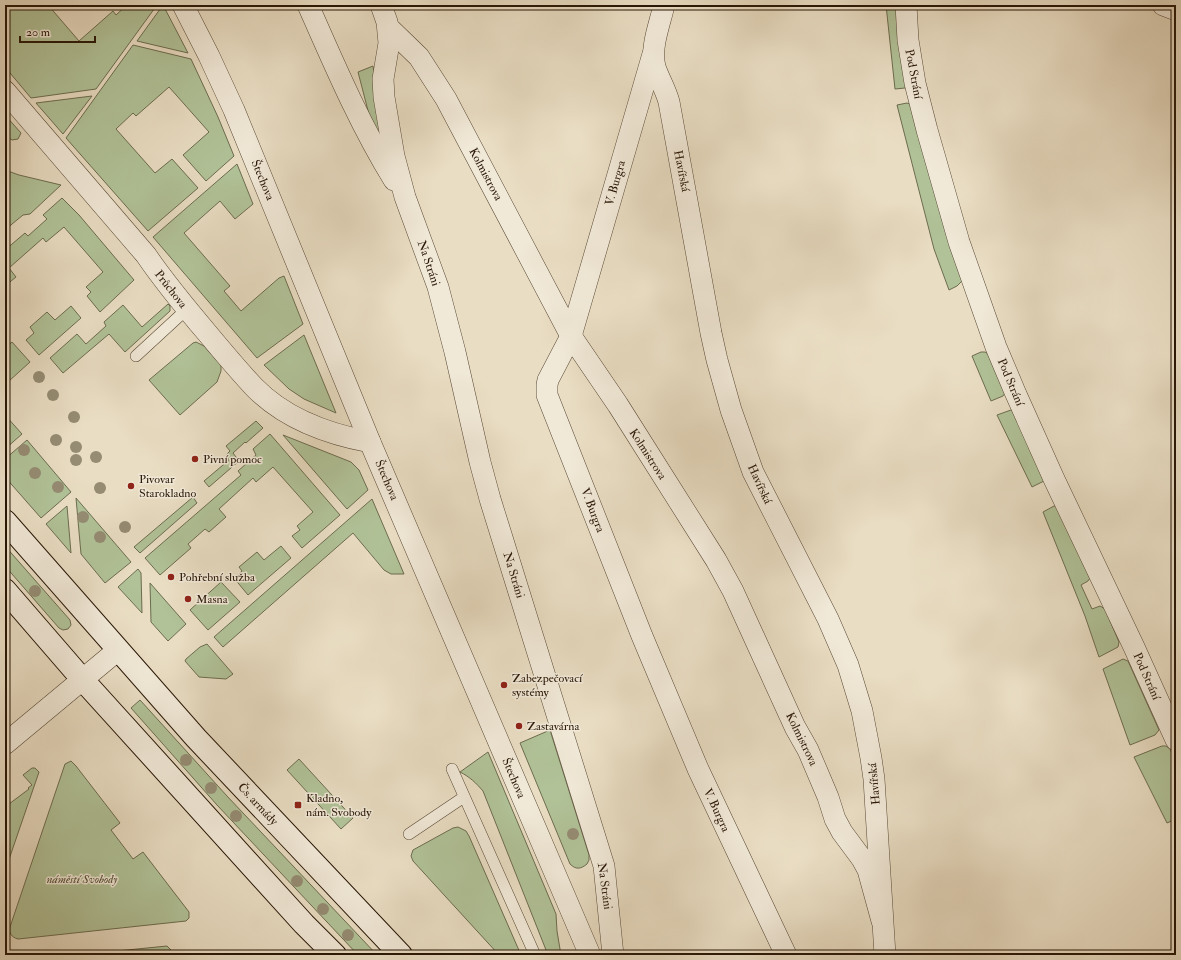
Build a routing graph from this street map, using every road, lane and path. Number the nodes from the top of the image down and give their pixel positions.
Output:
1 (183, 5) edge
2 (308, 5) edge
3 (381, 5) edge
4 (664, 5) edge
5 (906, 5) edge
6 (1163, 5) edge
7 (1176, 10) edge
8 (388, 27) junction
9 (653, 51) junction
10 (5, 92) edge
11 (405, 197) junction
12 (187, 309) junction
13 (571, 336) junction
14 (136, 356) dead end
15 (370, 442) junction
16 (5, 521) edge
17 (5, 590) edge
18 (118, 650) junction
19 (82, 679) junction
20 (1176, 740) edge
21 (5, 744) edge
22 (452, 769) dead end
23 (464, 797) junction
24 (408, 834) dead end
25 (882, 922) junction
26 (335, 955) edge
27 (401, 955) edge
28 (535, 955) edge
29 (590, 955) edge
30 (613, 955) edge
31 (786, 955) edge
32 (885, 955) edge

1 - 15 street, Štechova
2 - 11 street, Na Stráni
3 - 8 street, Kolmistrova
4 - 9 street, Havířská
5 - 20 street, Pod Strání
6 - 7 street
8 - 11 street, Na Stráni
8 - 13 street, Kolmistrova
9 - 13 street, V. Burgra
9 - 25 street, Havířská
10 - 12 street, Průchova
11 - 30 street, Na Stráni
12 - 14 lane
12 - 15 street, Průchova
13 - 25 street, Kolmistrova
13 - 31 street, V. Burgra
15 - 29 street, Štechova
16 - 18 main road, Čs. armády
17 - 19 main road
18 - 19 street
18 - 27 main road, Čs. armády
19 - 21 street
19 - 26 main road
22 - 23 lane
23 - 24 lane
23 - 28 lane
25 - 32 street, Havířská

